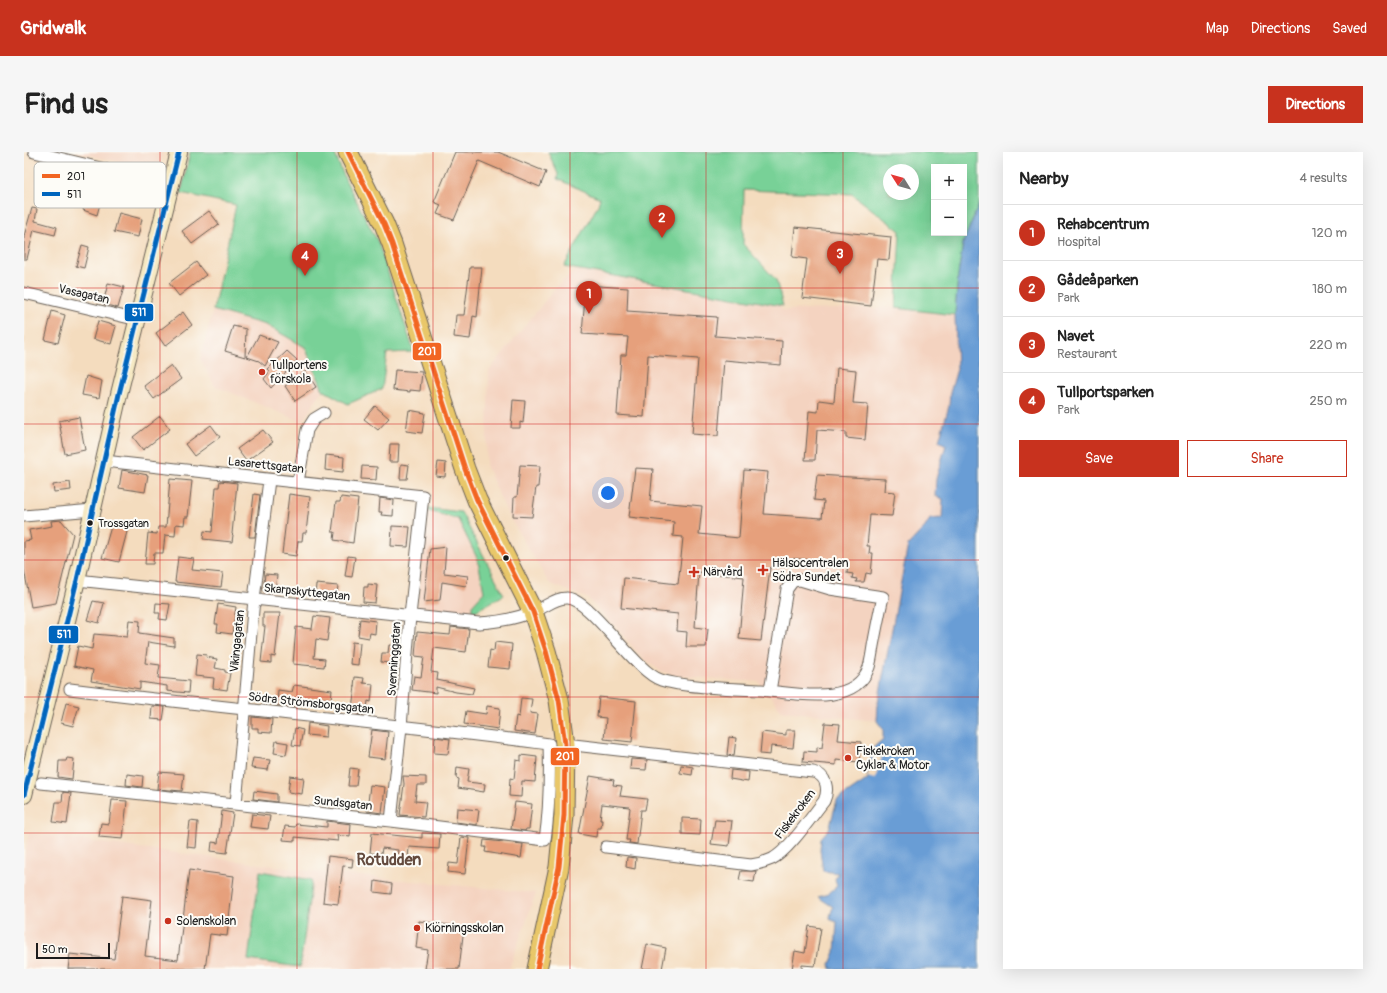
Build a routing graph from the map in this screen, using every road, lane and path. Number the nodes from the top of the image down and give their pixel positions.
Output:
1 (34, 152) edge
2 (178, 152) edge
3 (348, 152) edge
4 (76, 162) edge
5 (166, 184) edge
6 (171, 185) junction
7 (166, 205) edge
8 (165, 208) edge
9 (24, 293) edge
10 (138, 320) junction
11 (324, 413) dead end
12 (104, 461) junction
13 (269, 480) junction
14 (298, 482) junction
15 (423, 498) joint
16 (92, 510) junction
17 (24, 516) edge
18 (77, 580) junction
19 (254, 600) junction
20 (533, 612) junction
21 (410, 616) junction
22 (70, 689) dead end
23 (770, 691) junction
24 (244, 709) junction
25 (401, 727) junction
26 (557, 744) junction
27 (41, 784) dead end
28 (24, 795) edge
29 (236, 804) junction
30 (392, 822) junction
31 (606, 847) dead end
32 (537, 969) edge

1 - 4 street
2 - 6 main road
3 - 20 highway
5 - 6 street
6 - 7 main road
8 - 10 main road
9 - 10 street, Vasagatan
10 - 12 main road
11 - 14 street
12 - 13 street, Lasarettsgatan
12 - 16 main road
13 - 14 street, Lasarettsgatan
13 - 19 street, Vikingagatan
14 - 15 street, Lasarettsgatan
15 - 21 street, Svenninggatan
16 - 17 street
16 - 18 main road
18 - 19 street, Skarpskyttegatan
18 - 28 main road
19 - 21 street, Skarpskyttegatan
19 - 24 street, Vikingagatan
20 - 21 street, Skarpskyttegatan
20 - 23 street, Skarpskyttegatan
20 - 26 highway
21 - 25 street, Svenninggatan
22 - 24 street, Södra Strömsborgsgatan
23 - 23 street, Skarpskyttegatan
24 - 25 street, Södra Strömsborgsgatan
24 - 29 street, Vikingagatan
25 - 26 street, Södra Strömsborgsgatan
25 - 30 street, Svenninggatan
26 - 30 street, Sundsgatan
26 - 31 street, Fiskekroken
26 - 32 highway
27 - 29 street, Sundsgatan
29 - 30 street, Sundsgatan

